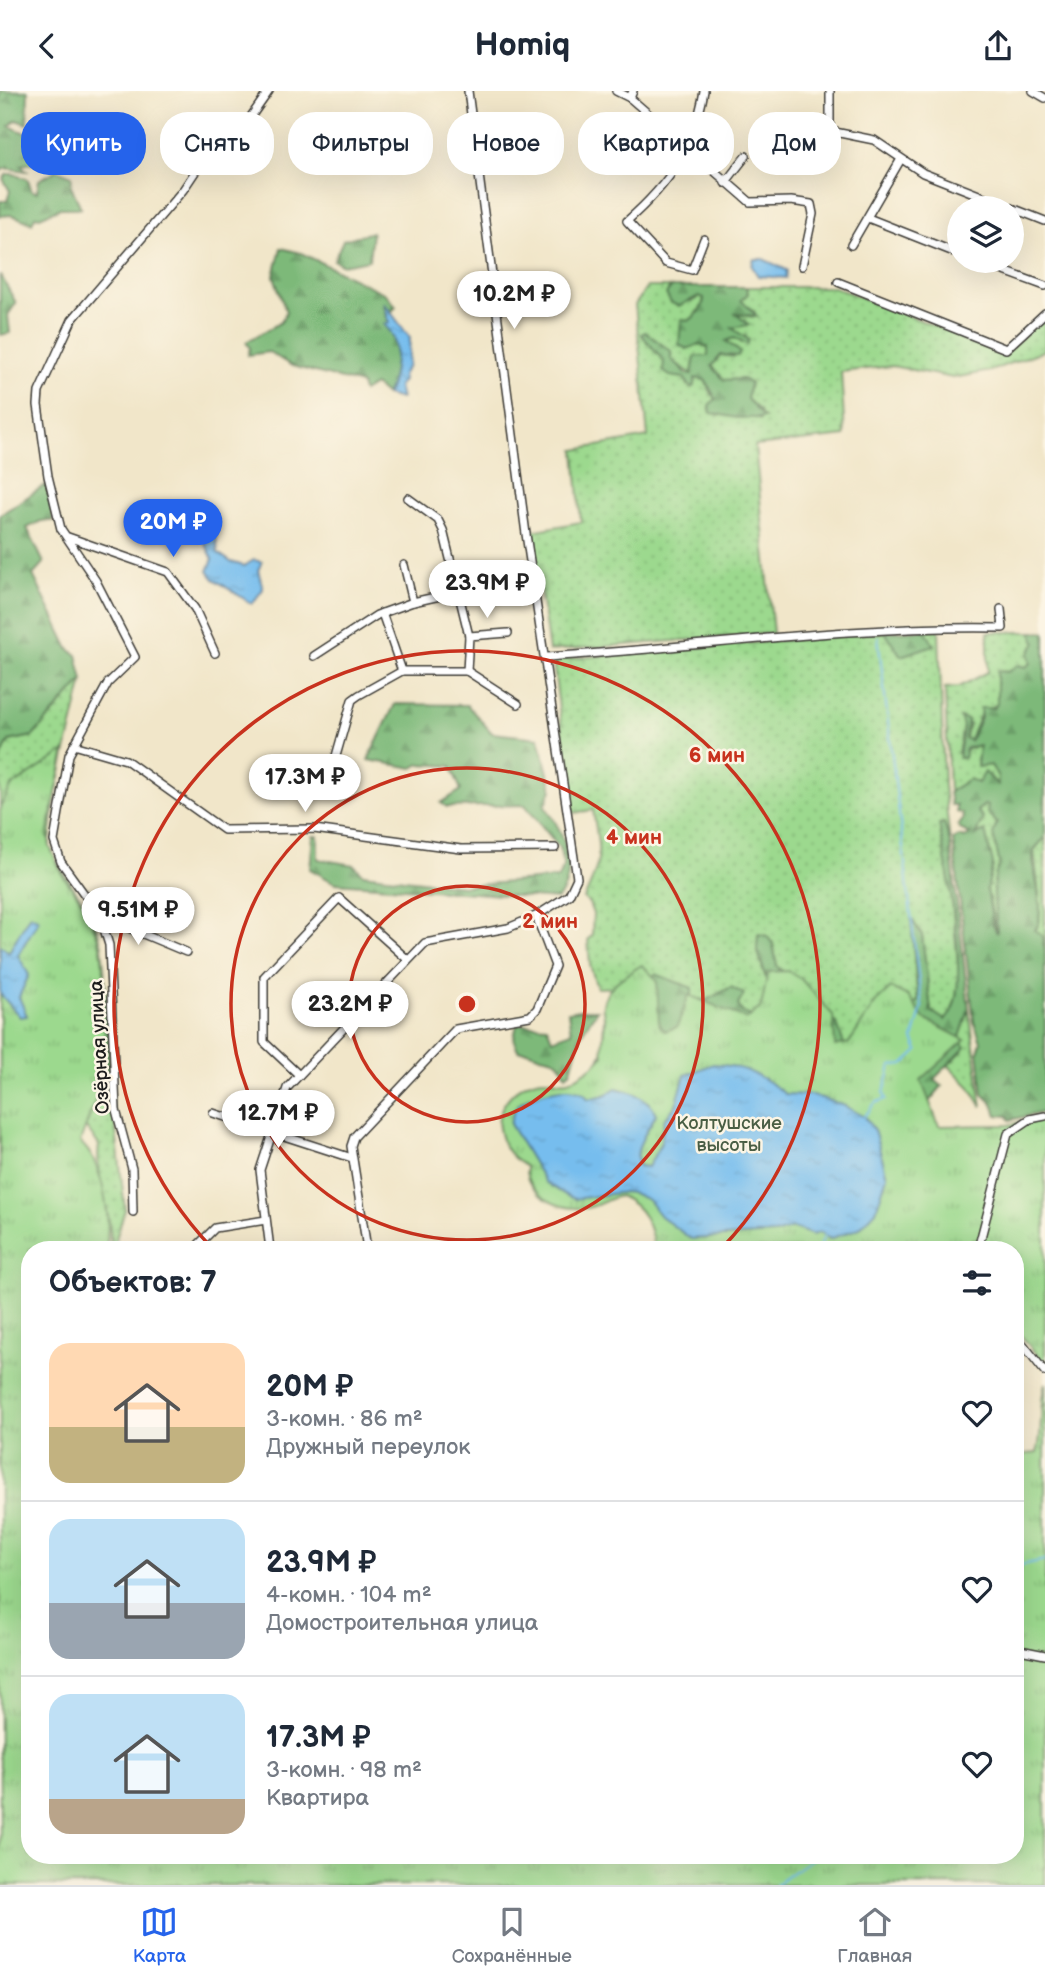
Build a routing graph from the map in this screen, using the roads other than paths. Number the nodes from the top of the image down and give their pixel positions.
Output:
1 (268, 91) edge
2 (468, 91) edge
3 (616, 91) edge
4 (704, 91) edge
5 (830, 91) edge
6 (1032, 91) edge
7 (631, 95) edge
8 (1045, 98) edge
9 (649, 112) edge
10 (698, 112) edge
11 (746, 156) dead end
12 (901, 159) junction
13 (670, 175) edge
14 (716, 175) edge
15 (725, 183) junction
16 (868, 218) junction
17 (1045, 221) edge
18 (704, 239) dead end
19 (851, 245) dead end
20 (947, 249) edge
21 (802, 265) dead end
22 (1010, 273) edge
23 (838, 282) dead end
24 (1045, 286) edge
25 (1045, 313) edge
26 (408, 498) dead end
27 (68, 537) junction
28 (404, 565) dead end
29 (531, 575) junction
30 (460, 592) junction
31 (413, 602) junction
32 (1001, 609) dead end
33 (382, 613) junction
34 (508, 633) dead end
35 (469, 636) junction
36 (215, 653) dead end
37 (314, 656) dead end
38 (547, 657) junction
39 (402, 671) junction
40 (467, 671) junction
41 (518, 704) dead end
42 (74, 745) junction
43 (336, 756) dead end
44 (555, 848) dead end
45 (100, 916) junction
46 (536, 916) junction
47 (186, 952) dead end
48 (408, 960) junction
49 (299, 1075) junction
50 (213, 1113) dead end
51 (1045, 1117) edge
52 (272, 1133) junction
53 (352, 1159) junction
54 (133, 1212) dead end
55 (266, 1220) junction
56 (202, 1241) edge
57 (269, 1241) edge
58 (366, 1241) edge
59 (980, 1241) edge
60 (1024, 1345) edge
61 (1045, 1372) edge
62 (1024, 1651) edge
63 (1045, 1655) edge

1 - 27 street
2 - 29 street
3 - 7 street
4 - 10 street
5 - 12 street
6 - 8 street
7 - 9 street
11 - 15 street
12 - 16 street
12 - 17 street
13 - 18 street
14 - 15 street
15 - 21 street
16 - 19 street
16 - 20 street
22 - 24 street
23 - 25 street
26 - 30 street
27 - 36 street
27 - 42 street, Озёрная улица
28 - 31 street
29 - 30 street
29 - 38 street
30 - 31 street
30 - 35 street
31 - 33 street
32 - 38 street
33 - 37 street
33 - 39 street
34 - 35 street
35 - 40 street
38 - 46 street
39 - 40 street
39 - 43 street
40 - 41 street
42 - 44 street
42 - 45 street, Озёрная улица
45 - 47 street
45 - 54 street, Озёрная улица
46 - 48 street
46 - 53 street
48 - 49 street
48 - 49 street
49 - 52 street
50 - 52 street
51 - 59 street
52 - 53 street
52 - 55 street
53 - 58 street
55 - 56 street
55 - 57 street
60 - 61 street
62 - 63 street

